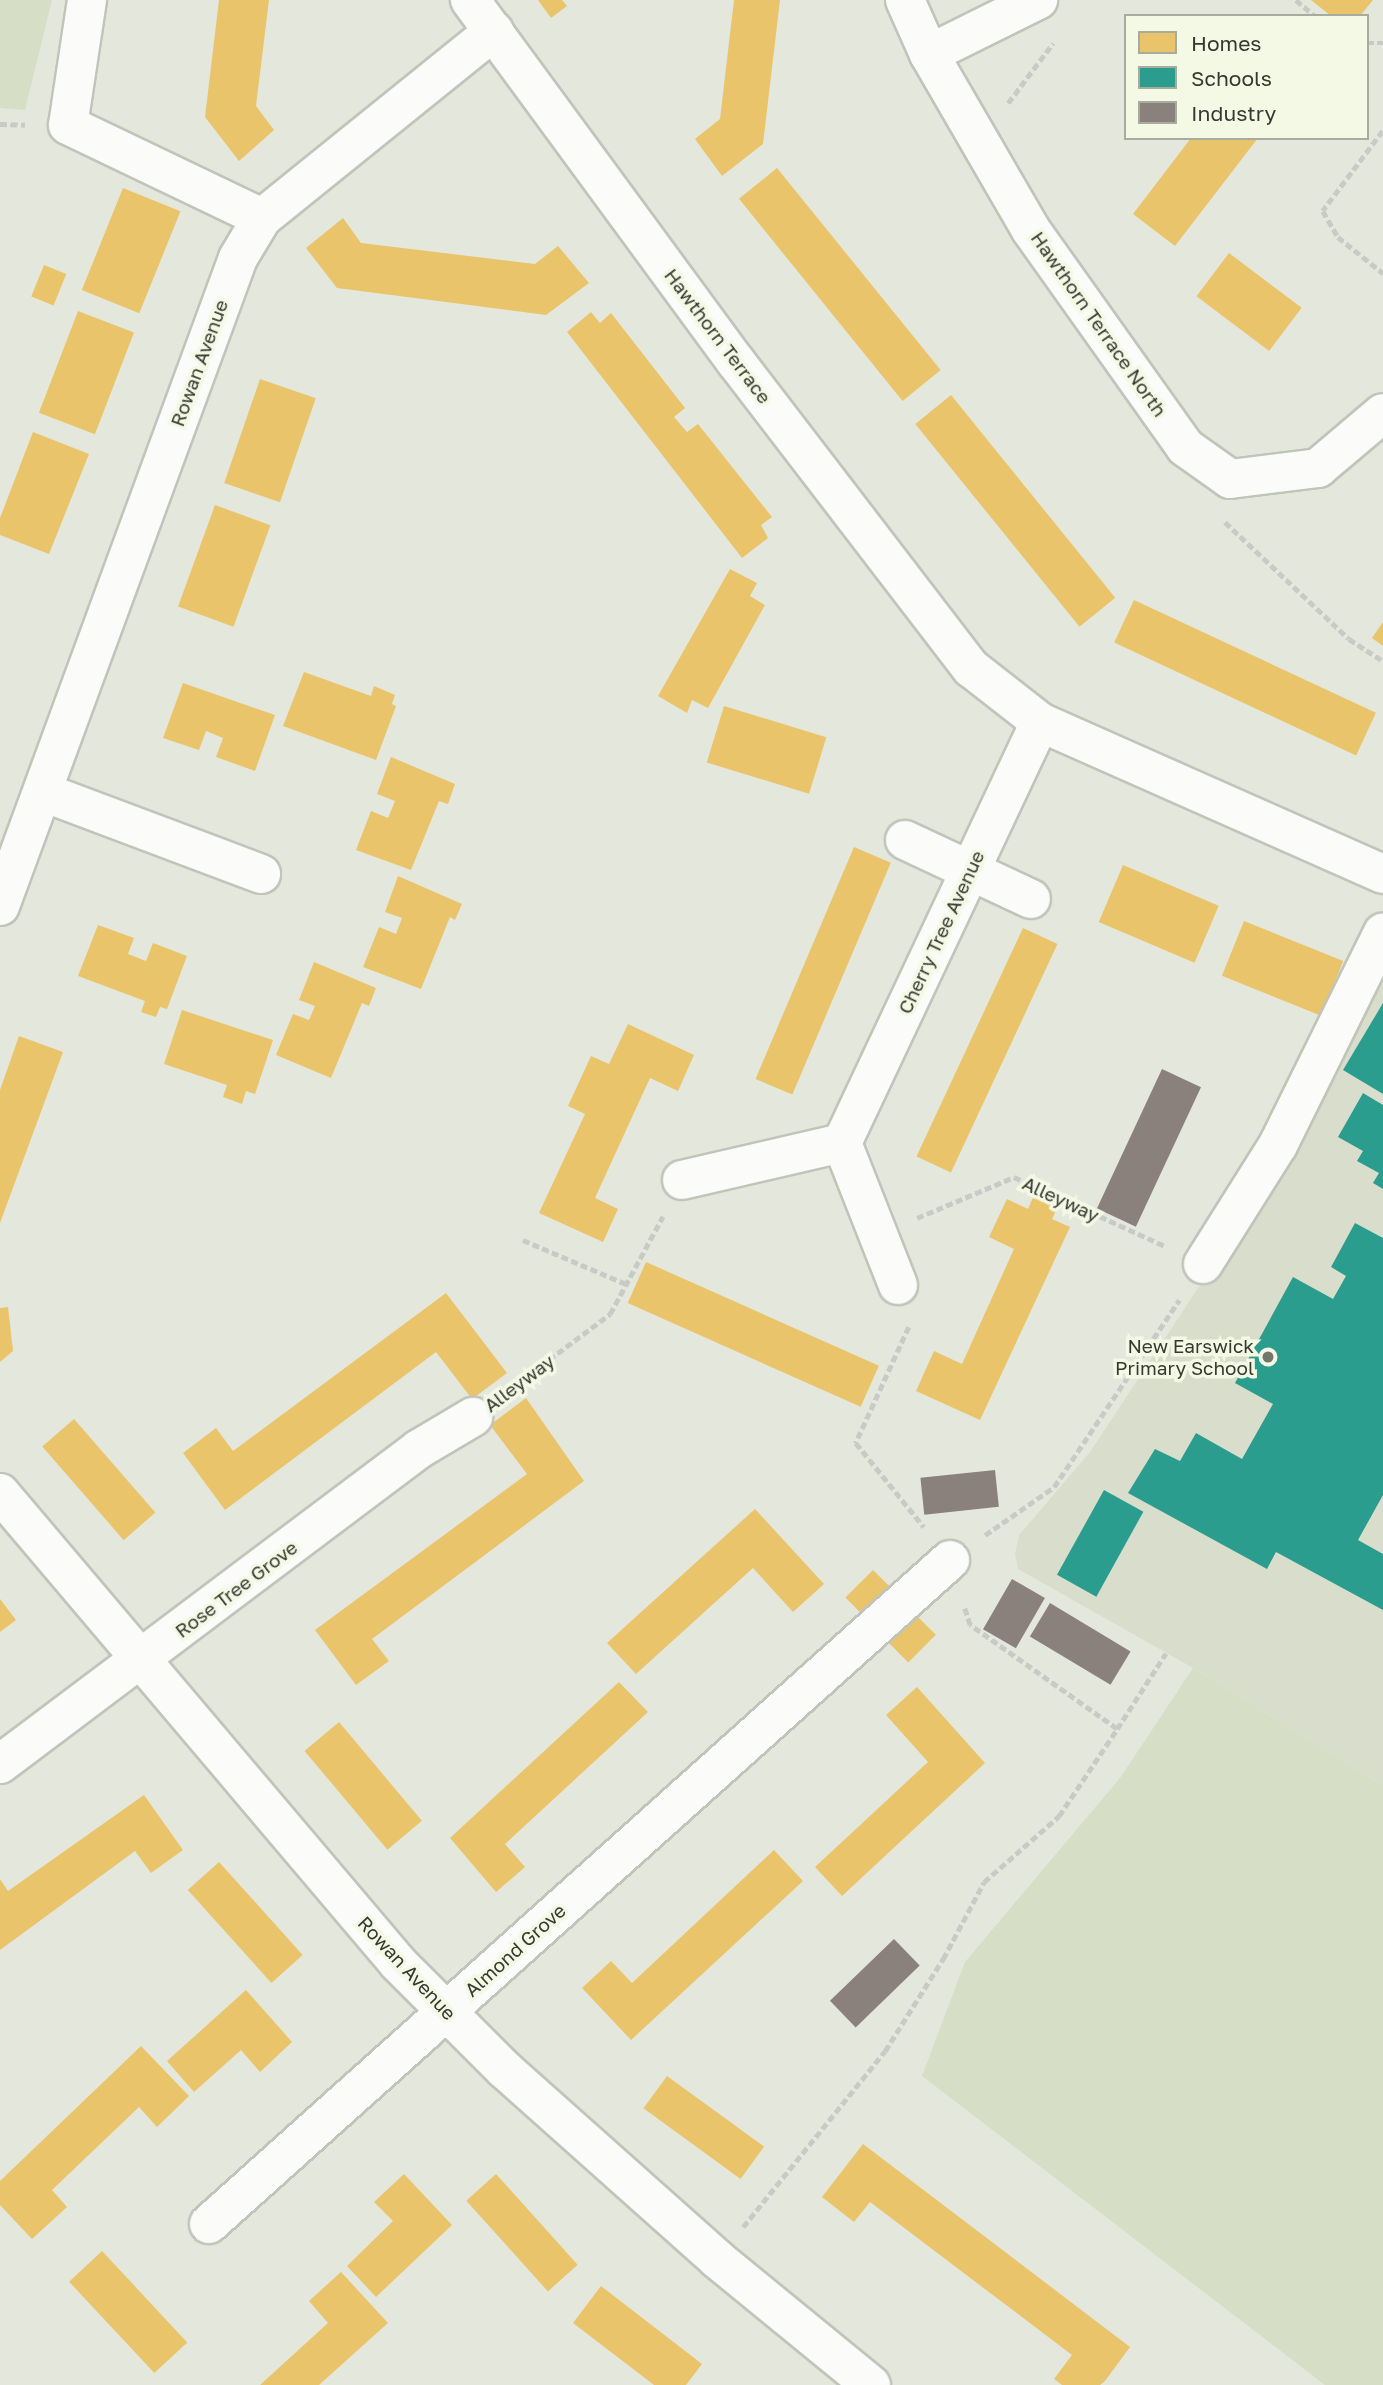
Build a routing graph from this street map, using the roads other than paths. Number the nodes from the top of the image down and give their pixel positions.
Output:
1 (87, 0) edge
2 (470, 0) edge
3 (905, 0) edge
4 (1038, 0) edge
5 (494, 31) junction
6 (929, 54) junction
7 (262, 218) junction
8 (1383, 413) edge
9 (1040, 722) junction
10 (43, 792) junction
11 (905, 840) dead end
12 (970, 870) junction
13 (261, 874) dead end
14 (1383, 874) edge
15 (1031, 899) dead end
16 (0, 906) edge
17 (1383, 933) edge
18 (842, 1143) junction
19 (682, 1180) road end
20 (1203, 1264) road end
21 (898, 1285) road end
22 (473, 1417) road end
23 (0, 1493) edge
24 (950, 1560) road end
25 (145, 1659) junction
26 (0, 1764) edge
27 (446, 2012) junction
28 (209, 2224) dead end
29 (871, 2385) edge

1 - 7 street
2 - 5 street, Hawthorn Terrace
3 - 6 street, Hawthorn Terrace North
4 - 6 street
5 - 7 street, Rowan Avenue
5 - 9 street, Hawthorn Terrace
6 - 8 street, Hawthorn Terrace North
7 - 10 street, Rowan Avenue
9 - 12 street, Cherry Tree Avenue
9 - 14 street, Hawthorn Terrace
10 - 13 street
10 - 16 street, Rowan Avenue
11 - 12 street
12 - 15 street
12 - 18 street, Cherry Tree Avenue
17 - 20 street
18 - 19 street
18 - 21 street
22 - 25 street, Rose Tree Grove
23 - 25 street, Rowan Avenue
24 - 27 street, Almond Grove
25 - 26 street, Rose Tree Grove
25 - 27 street, Rowan Avenue
27 - 28 street, Almond Grove
27 - 29 street, Rowan Avenue

